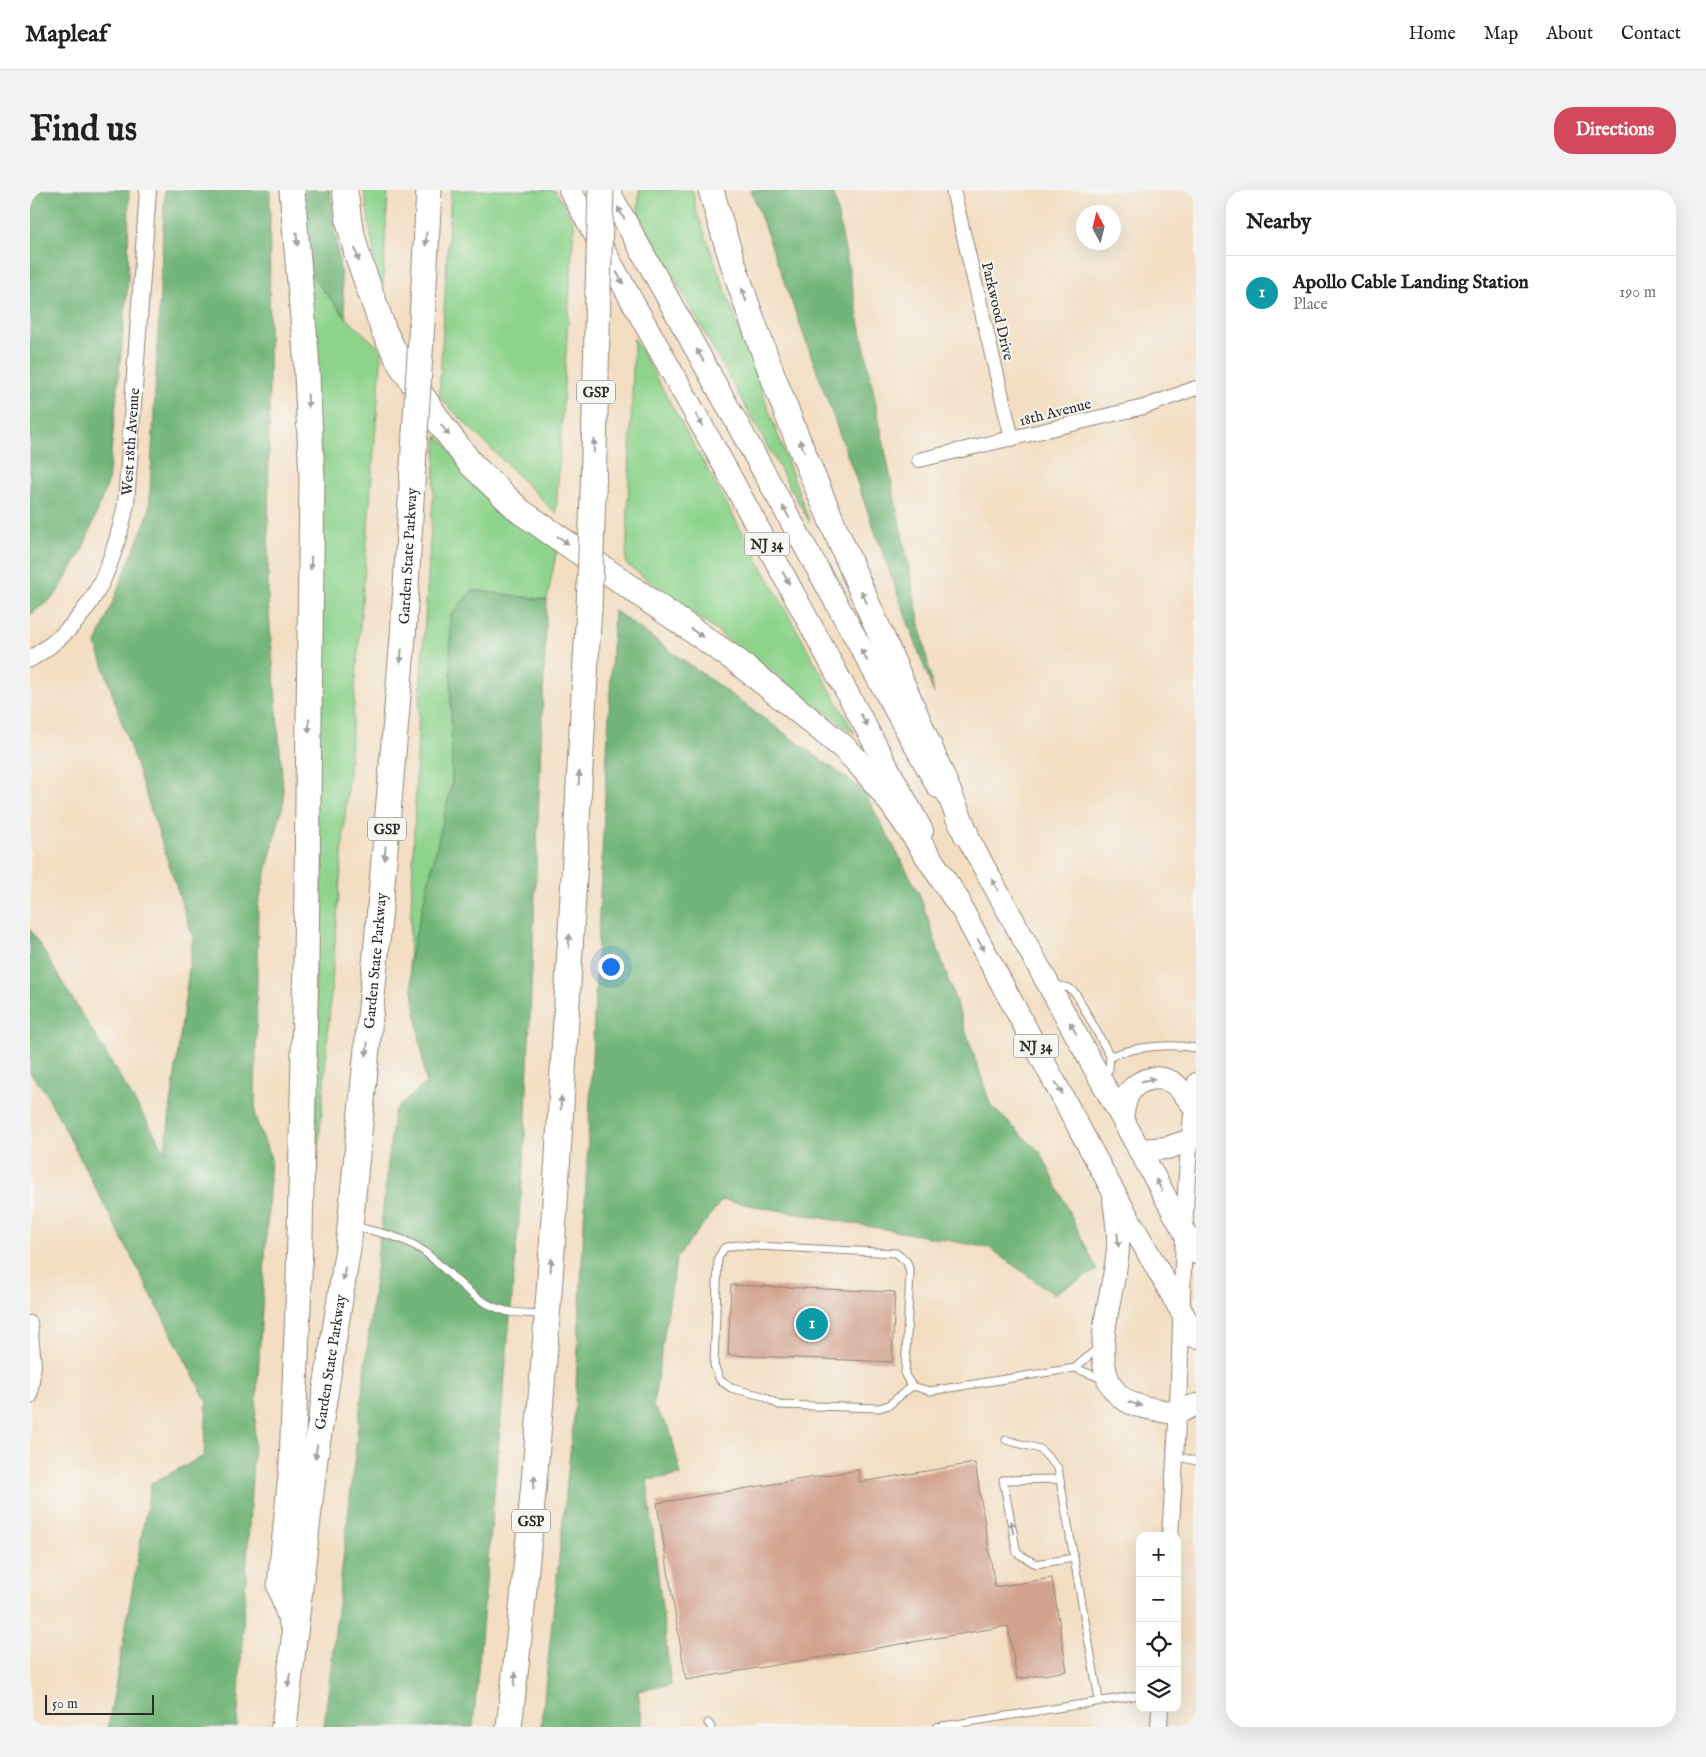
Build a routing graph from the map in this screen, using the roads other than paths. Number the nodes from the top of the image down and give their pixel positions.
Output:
1 (148, 190) edge
2 (292, 190) edge
3 (345, 190) edge
4 (429, 190) edge
5 (570, 190) edge
6 (600, 190) edge
7 (608, 190) edge
8 (711, 190) edge
9 (953, 190) edge
10 (1196, 388) edge
11 (1012, 439) junction
12 (919, 460) dead end
13 (30, 659) edge
14 (966, 834) junction
15 (958, 902) junction
16 (1048, 983) junction
17 (1196, 1048) edge
18 (1110, 1056) junction
19 (1102, 1080) junction
20 (1196, 1081) edge
21 (1193, 1105) junction
22 (1122, 1116) junction
23 (1188, 1141) junction
24 (1139, 1150) junction
25 (1113, 1191) junction
26 (350, 1226) junction
27 (1183, 1227) junction
28 (1196, 1254) edge
29 (1182, 1311) junction
30 (548, 1314) junction
31 (30, 1323) edge
32 (1196, 1337) edge
33 (1104, 1342) junction
34 (1075, 1368) junction
35 (1109, 1382) junction
36 (912, 1386) junction
37 (30, 1397) edge
38 (1187, 1408) edge
39 (1006, 1440) dead end
40 (1175, 1456) junction
41 (1196, 1461) edge
42 (1060, 1478) junction
43 (1170, 1532) edge
44 (1074, 1558) junction
45 (295, 1632) junction
46 (1136, 1695) edge
47 (1099, 1700) junction
48 (1160, 1712) edge
49 (284, 1727) edge
50 (509, 1727) edge
51 (937, 1727) edge
52 (1159, 1727) edge

1 - 13 street, West 18th Avenue
2 -> 45 highway
3 -> 15 highway
4 -> 26 highway, Garden State Parkway / GSP, bridge
5 -> 15 highway, NJ 34
30 -> 6 highway, GSP, bridge
14 -> 7 highway, NJ 34
14 -> 8 highway
9 - 11 street, Parkwood Drive
10 - 11 street, 18th Avenue
11 - 12 street, 18th Avenue
16 -> 14 highway
15 -> 25 highway, NJ 34
16 - 18 lane
19 -> 16 highway
17 - 18 lane
18 - 19 lane
19 - 22 highway
20 - 21 street
22 -> 21 highway
21 - 23 street
22 - 24 highway
23 - 24 highway
23 - 27 street
27 -> 24 highway
25 - 29 highway, NJ 34
25 -> 33 highway
26 - 30 lane
26 -> 45 highway, Garden State Parkway / GSP
27 - 28 highway
27 - 29 street
29 - 32 highway, NJ 34
29 - 38 street
50 -> 30 highway, GSP
31 - 37 street
33 - 34 lane
33 - 35 highway
34 - 35 lane
34 - 36 lane
35 -> 38 highway
36 - 36 lane
38 - 40 street
39 - 42 lane
40 - 41 lane
40 - 43 street
42 - 44 lane
44 -> 42 lane
44 - 47 lane
45 -> 49 highway, Garden State Parkway / GSP
46 - 47 lane
47 - 51 lane
48 - 52 street

